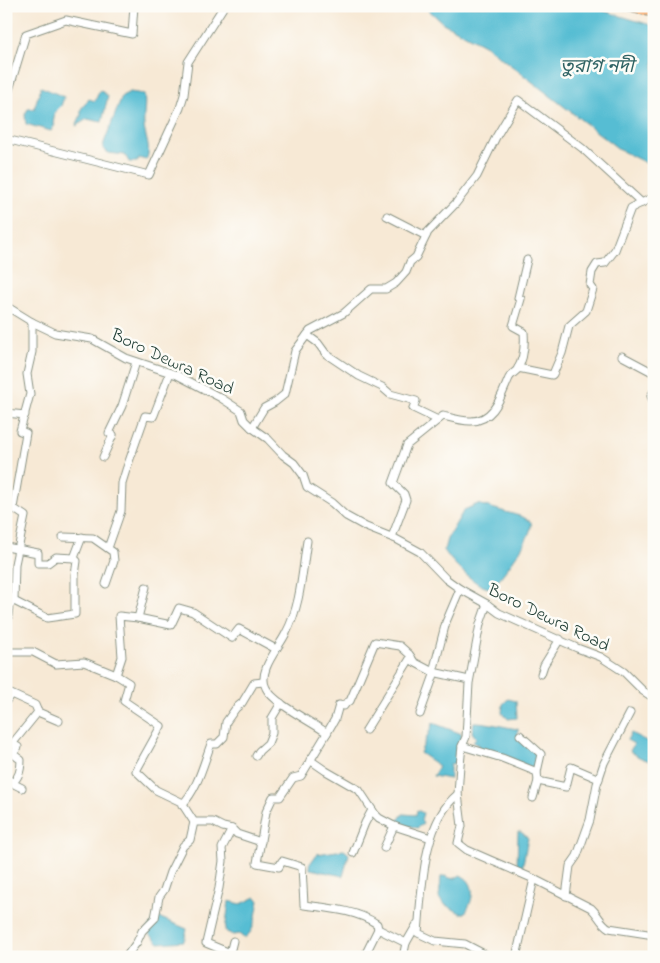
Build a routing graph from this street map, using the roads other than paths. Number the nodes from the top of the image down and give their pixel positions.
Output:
1 (134, 6) edge
2 (224, 6) edge
3 (626, 6) edge
4 (643, 8) edge
5 (654, 12) edge
6 (6, 100) edge
7 (6, 139) edge
8 (654, 197) edge
9 (642, 203) junction
10 (387, 216) dead end
11 (426, 236) junction
12 (528, 260) dead end
13 (6, 306) edge
14 (32, 322) junction
15 (307, 335) junction
16 (622, 356) dead end
17 (136, 362) junction
18 (518, 368) junction
19 (170, 373) junction
20 (654, 373) edge
21 (654, 391) edge
22 (654, 403) edge
23 (6, 413) edge
24 (25, 415) junction
25 (438, 420) junction
26 (252, 428) junction
27 (103, 457) dead end
28 (63, 537) dead end
29 (82, 537) junction
30 (392, 537) junction
31 (307, 541) dead end
32 (6, 547) edge
33 (108, 548) junction
34 (18, 549) junction
35 (74, 558) junction
36 (106, 584) dead end
37 (6, 587) edge
38 (146, 588) dead end
39 (460, 589) junction
40 (15, 590) junction
41 (14, 601) junction
42 (488, 604) junction
43 (8, 610) edge
44 (138, 618) junction
45 (6, 639) edge
46 (560, 639) junction
47 (276, 649) junction
48 (6, 652) edge
49 (412, 657) junction
50 (434, 672) junction
51 (541, 674) dead end
52 (116, 675) junction
53 (470, 680) junction
54 (263, 682) junction
55 (654, 698) edge
56 (6, 701) edge
57 (281, 703) junction
58 (38, 712) junction
59 (630, 713) dead end
60 (420, 714) dead end
61 (59, 721) dead end
62 (366, 730) dead end
63 (327, 733) junction
64 (520, 735) dead end
65 (462, 746) junction
66 (256, 756) dead end
67 (310, 760) junction
68 (537, 772) junction
69 (599, 779) junction
70 (9, 780) edge
71 (538, 781) junction
72 (22, 788) dead end
73 (458, 794) junction
74 (533, 798) dead end
75 (182, 805) junction
76 (372, 810) junction
77 (194, 822) junction
78 (394, 826) junction
79 (232, 829) junction
80 (431, 838) junction
81 (261, 842) junction
82 (384, 848) dead end
83 (353, 853) dead end
84 (534, 879) junction
85 (566, 896) junction
86 (419, 919) junction
87 (378, 929) junction
88 (654, 935) edge
89 (233, 941) dead end
90 (406, 943) junction
91 (229, 955) edge
92 (126, 957) edge
93 (364, 957) edge
94 (403, 957) edge
95 (490, 957) edge
96 (516, 957) edge

1 - 6 street
2 - 7 street
3 - 4 highway
4 - 5 highway
8 - 9 street
9 - 11 street
9 - 18 street
10 - 11 street
11 - 15 street
12 - 18 street
13 - 14 street, Boro Dewra Road
14 - 17 street, Boro Dewra Road
14 - 24 street
15 - 25 street
15 - 26 street
16 - 20 street
17 - 19 street, Boro Dewra Road
17 - 27 street
18 - 25 street
19 - 26 street, Boro Dewra Road
19 - 33 street
21 - 22 street
23 - 24 street
24 - 34 street
25 - 30 street
26 - 30 street, Boro Dewra Road
28 - 29 street
29 - 33 street
29 - 35 street
30 - 39 street, Boro Dewra Road
31 - 47 street
32 - 34 street
33 - 36 street
34 - 35 street
34 - 40 street
35 - 41 street
37 - 40 street
38 - 44 street
39 - 42 street, Boro Dewra Road
39 - 50 street
40 - 41 street
41 - 43 street
42 - 46 street, Boro Dewra Road
42 - 53 street
43 - 45 street
44 - 47 street
44 - 52 street
46 - 51 street
46 - 55 street, Boro Dewra Road
47 - 54 street
48 - 52 street
49 - 50 street
49 - 62 street
49 - 63 street
50 - 53 street
50 - 60 street
52 - 75 street
53 - 65 street
54 - 57 street
54 - 75 street
56 - 58 street
57 - 63 street
57 - 66 street
58 - 61 street
58 - 70 street
59 - 69 street
63 - 67 street
64 - 68 street
65 - 68 street
65 - 73 street
67 - 76 street
67 - 81 street
68 - 71 street
69 - 71 street
69 - 85 street
70 - 72 street
71 - 74 street
73 - 80 street
73 - 84 street
75 - 77 street
76 - 78 street
76 - 83 street
77 - 79 street
77 - 92 street
78 - 80 street
78 - 82 street
79 - 81 street
79 - 91 street
80 - 86 street
81 - 87 street
84 - 85 street
84 - 96 street
85 - 88 street
86 - 90 street
86 - 95 street
87 - 90 street
87 - 93 street
89 - 91 street
90 - 94 street

